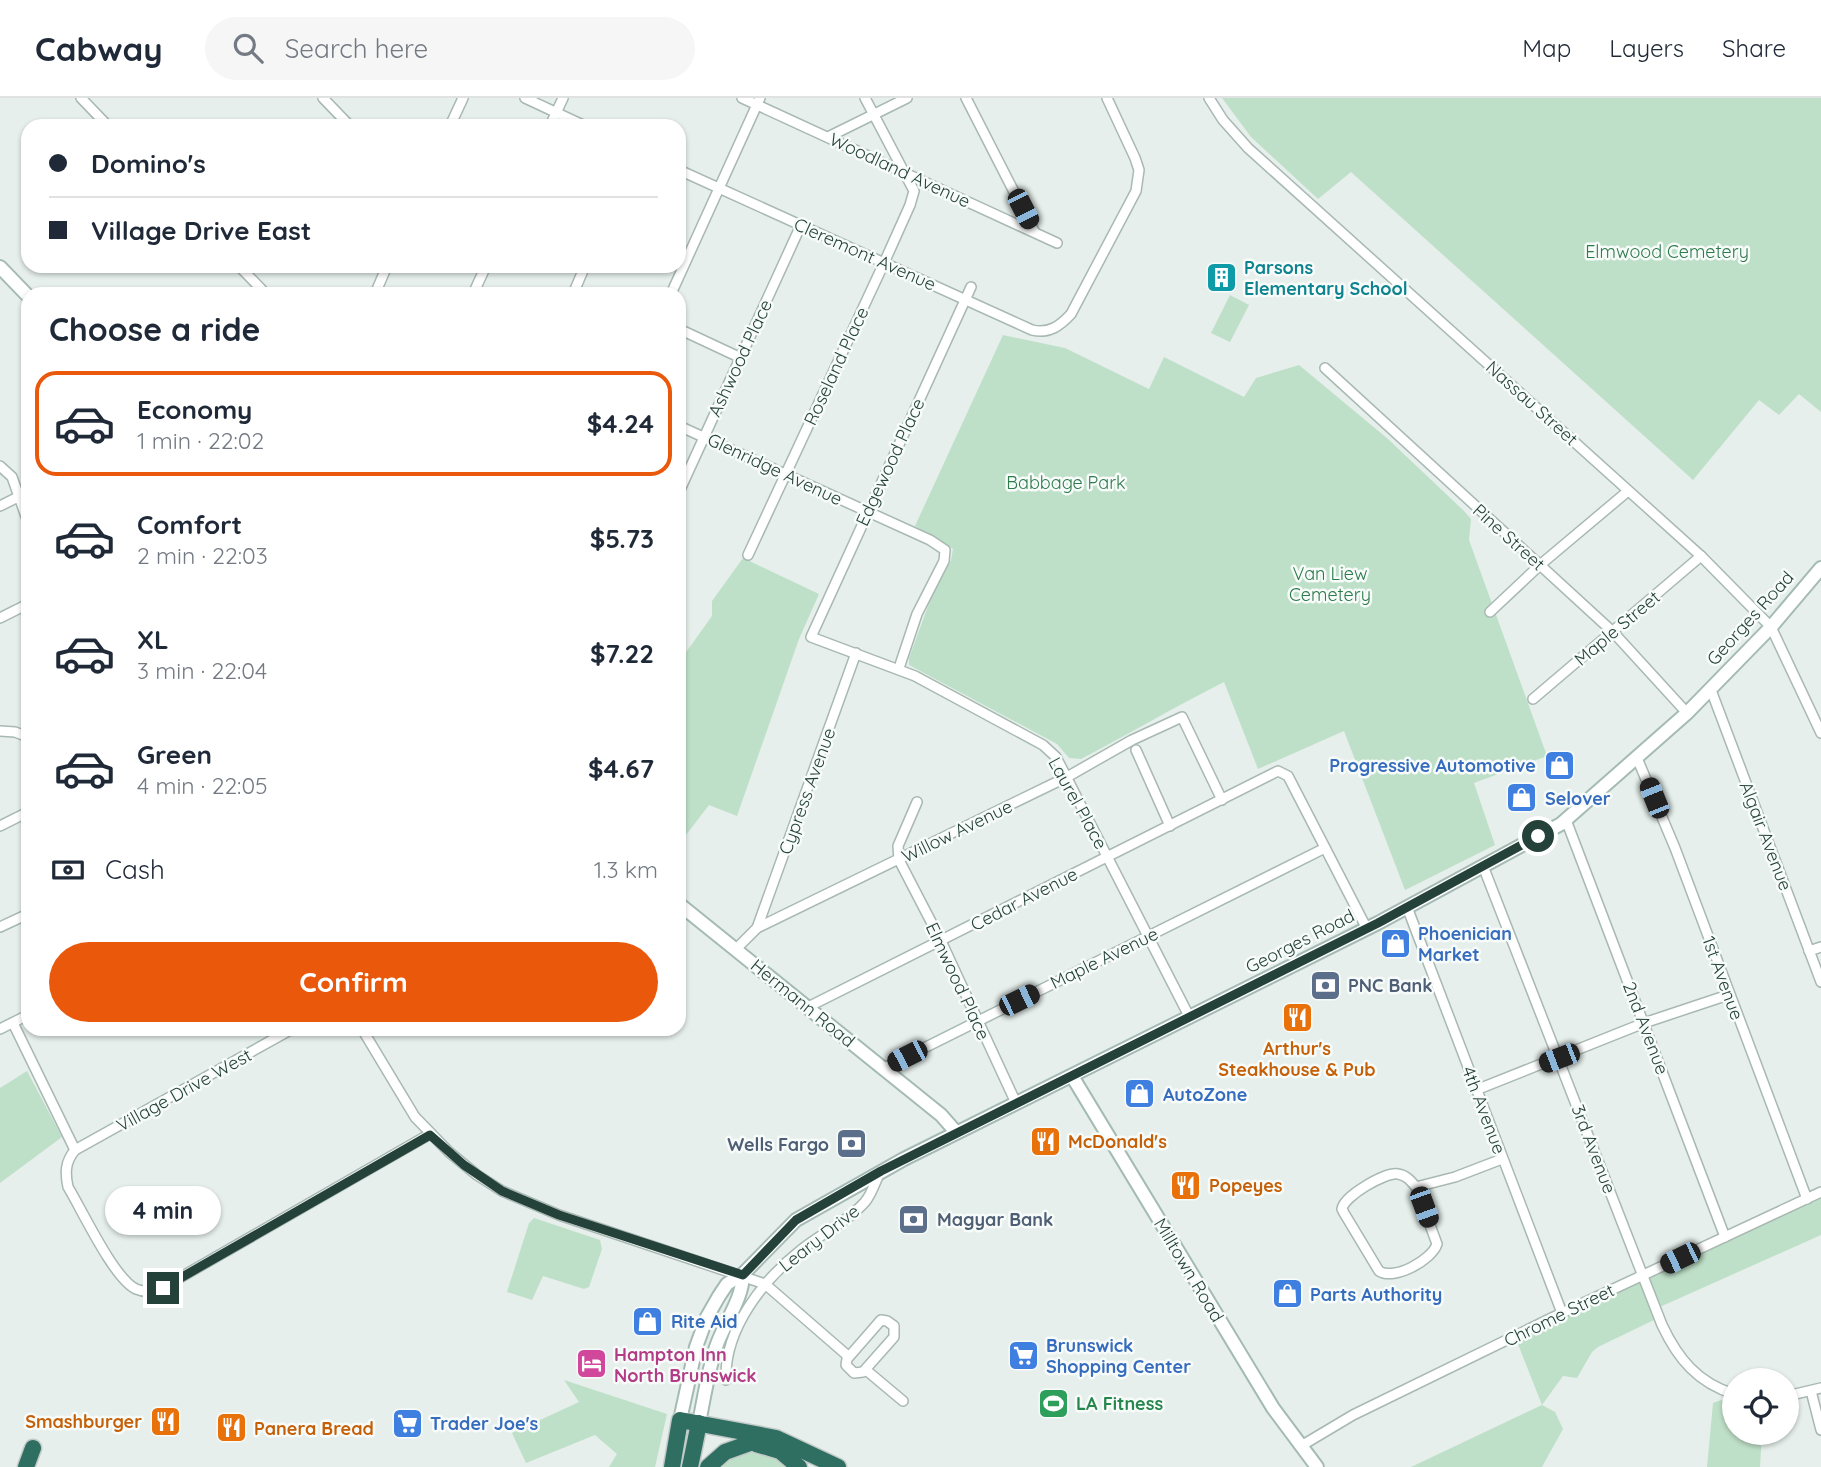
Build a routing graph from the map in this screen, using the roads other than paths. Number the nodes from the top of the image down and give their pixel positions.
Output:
1 (81, 98) edge
2 (323, 98) edge
3 (463, 98) edge
4 (525, 98) edge
5 (563, 98) edge
6 (742, 98) edge
7 (865, 98) edge
8 (907, 98) edge
9 (966, 98) edge
10 (1107, 98) edge
11 (1209, 98) edge
12 (758, 102) edge
13 (556, 113) junction
14 (874, 115) junction
15 (101, 119) edge
16 (343, 119) edge
17 (453, 119) edge
18 (553, 119) edge
19 (569, 119) edge
20 (828, 137) junction
21 (686, 173) edge
22 (907, 176) junction
23 (719, 188) junction
24 (800, 225) junction
25 (1034, 231) junction
26 (1057, 243) dead end
27 (686, 261) edge
28 (884, 263) junction
29 (0, 267) edge
30 (246, 273) edge
31 (259, 287) edge
32 (971, 287) dead end
33 (21, 289) edge
34 (965, 299) junction
35 (686, 332) edge
36 (741, 358) junction
37 (1325, 368) dead end
38 (686, 429) edge
39 (703, 436) junction
40 (0, 466) edge
41 (785, 474) junction
42 (686, 476) edge
43 (21, 491) edge
44 (1628, 491) junction
45 (21, 495) edge
46 (0, 506) edge
47 (867, 512) junction
48 (748, 555) dead end
49 (1701, 556) junction
50 (1540, 565) junction
51 (1821, 568) edge
52 (21, 608) edge
53 (1490, 612) dead end
54 (0, 618) edge
55 (1771, 627) junction
56 (1613, 632) junction
57 (811, 637) joint
58 (856, 653) junction
59 (899, 668) junction
60 (1711, 690) junction
61 (1533, 699) dead end
62 (1821, 706) edge
63 (1687, 713) junction
64 (1813, 715) junction
65 (0, 731) edge
66 (1821, 733) edge
67 (21, 734) edge
68 (1136, 750) dead end
69 (1637, 758) junction
70 (1067, 777) junction
71 (1222, 800) junction
72 (917, 802) dead end
73 (21, 816) edge
74 (1566, 820) junction
75 (1170, 825) junction
76 (0, 826) edge
77 (1325, 848) junction
78 (1108, 857) junction
79 (899, 860) junction
80 (1483, 866) junction
81 (1408, 907) junction
82 (686, 910) edge
83 (21, 918) edge
84 (0, 928) edge
85 (757, 928) junction
86 (1367, 929) junction
87 (1148, 936) junction
88 (940, 941) junction
89 (1821, 947) edge
90 (736, 949) junction
91 (1809, 951) junction
92 (1821, 982) edge
93 (1728, 995) junction
94 (808, 1007) junction
95 (1190, 1018) junction
96 (21, 1019) edge
97 (977, 1021) junction
98 (13, 1023) junction
99 (1644, 1023) junction
100 (0, 1029) edge
101 (279, 1036) edge
102 (366, 1036) edge
103 (1559, 1058) junction
104 (884, 1068) junction
105 (1072, 1076) junction
106 (1476, 1090) junction
107 (1016, 1103) junction
108 (956, 1132) junction
109 (430, 1135) junction
110 (75, 1150) junction
111 (1502, 1159) junction
112 (881, 1171) junction
113 (1416, 1187) junction
114 (1821, 1192) edge
115 (1807, 1199) junction
116 (1725, 1237) junction
117 (743, 1275) junction
118 (1642, 1276) junction
119 (765, 1284) junction
120 (1562, 1313) junction
121 (848, 1356) junction
122 (866, 1370) junction
123 (726, 1380) dead end
124 (1722, 1388) edge
125 (1821, 1388) edge
126 (1811, 1391) junction
127 (1799, 1394) edge
128 (903, 1401) dead end
129 (679, 1425) junction
130 (698, 1429) junction
131 (1821, 1430) edge
132 (750, 1443) junction
133 (1301, 1446) junction
134 (1316, 1465) edge
135 (26, 1467) edge
136 (36, 1467) edge
137 (672, 1467) edge
138 (690, 1467) edge
139 (708, 1467) edge
140 (799, 1467) edge
141 (838, 1467) edge

1 - 15 street
2 - 16 street
3 - 17 street
4 - 13 street
5 - 13 street
6 - 12 street, Woodland Avenue
7 - 14 street
8 - 14 street
9 - 25 street
10 - 34 street, Cleremont Avenue
11 - 44 street, Nassau Street
12 - 20 street, Woodland Avenue
12 - 23 street
13 - 18 street
13 - 19 street
14 - 20 street
14 - 22 street
20 - 22 street, Woodland Avenue
21 - 23 street, Cleremont Avenue
22 - 25 street, Woodland Avenue
22 - 28 street, Roseland Place
23 - 24 street, Cleremont Avenue
23 - 27 street
24 - 28 street, Cleremont Avenue
24 - 36 street, Ashwood Place
25 - 26 street, Woodland Avenue
28 - 34 street, Cleremont Avenue
28 - 41 street, Roseland Place
29 - 33 street
30 - 31 street
32 - 34 street, Edgewood Place
34 - 47 street, Edgewood Place
35 - 36 street
36 - 39 street, Ashwood Place
37 - 50 street, Pine Street
38 - 39 street, Glenridge Avenue
39 - 41 street, Glenridge Avenue
39 - 42 street, Ashwood Place
40 - 43 street
41 - 47 street, Glenridge Avenue
41 - 48 street, Roseland Place
44 - 49 street, Nassau Street
44 - 50 street
45 - 46 street
47 - 57 street, Edgewood Place
47 - 59 street, Glenridge Avenue
49 - 55 street, Nassau Street
49 - 56 street, Maple Street
50 - 53 street
50 - 56 street, Pine Street
51 - 55 street, Georges Road
52 - 54 street
55 - 60 street, Georges Road
55 - 64 street, Nassau Street
56 - 61 street, Maple Street
56 - 63 street, Pine Street
57 - 58 street, Laurel Place
58 - 59 street, Laurel Place
58 - 85 street, Cypress Avenue
59 - 70 street, Laurel Place
60 - 63 street, Georges Road
60 - 91 street, Algair Avenue
62 - 64 street
63 - 69 street, Georges Road
64 - 66 street, Nassau Street
65 - 67 street
68 - 75 street
69 - 74 street, Georges Road
69 - 93 street, 1st Avenue
70 - 71 street, Willow Avenue
70 - 78 street, Laurel Place
70 - 79 street, Willow Avenue
71 - 75 street, Cedar Avenue
71 - 77 street, Cedar Avenue
72 - 79 street
73 - 76 street
74 - 80 street, Georges Road
74 - 99 street, 2nd Avenue
75 - 78 street, Cedar Avenue
77 - 86 street
77 - 87 street, Maple Avenue
78 - 87 street, Laurel Place
78 - 88 street, Cedar Avenue
79 - 85 street, Willow Avenue
79 - 88 street, Elmwood Place
80 - 81 street, Georges Road
80 - 103 street, 3rd Avenue
81 - 86 street, Georges Road
81 - 106 street, 4th Avenue
82 - 90 street, Hermann Road
83 - 84 street
85 - 90 street, Willow Avenue
86 - 95 street, Georges Road
87 - 95 street, Laurel Place
87 - 97 street, Maple Avenue
88 - 94 street, Cedar Avenue
88 - 97 street, Elmwood Place
89 - 91 street
90 - 94 street, Hermann Road
91 - 92 street, Algair Avenue
93 - 99 street
93 - 115 street, 1st Avenue
94 - 104 street, Hermann Road
95 - 105 street, Georges Road
96 - 98 street
97 - 104 street, Maple Avenue
97 - 107 street, Elmwood Place
98 - 100 street
98 - 110 street
99 - 103 street
99 - 116 street, 2nd Avenue
101 - 110 street, Village Drive West
102 - 109 street
103 - 106 street
103 - 118 street, 3rd Avenue
104 - 108 street, Hermann Road
105 - 107 street, Georges Road
105 - 133 street, Milltown Road
106 - 111 street, 4th Avenue
107 - 108 street, Georges Road
108 - 112 street, Georges Road
109 - 110 street
109 - 117 street
111 - 113 street
111 - 120 street, 4th Avenue
112 - 117 street, Georges Road
112 - 119 street, Leary Drive
113 - 113 street
114 - 115 street, Chrome Street
115 - 116 street, Chrome Street
116 - 118 street, Chrome Street
117 - 119 street
117 - 129 street, Georges Road
117 - 130 street, Georges Road
118 - 120 street, Chrome Street
118 - 124 street, 3rd Avenue
119 - 121 street
119 - 123 street, Leary Drive
120 - 133 street, Chrome Street
121 - 122 street
121 - 122 street
122 - 128 street
125 - 126 street
126 - 127 street
126 - 131 street
129 - 130 highway
129 - 137 highway, Georges Road
130 - 132 highway
130 - 138 highway, Georges Road
130 - 141 highway
132 - 139 highway
132 - 140 highway
133 - 134 street, Milltown Road
135 - 136 highway

